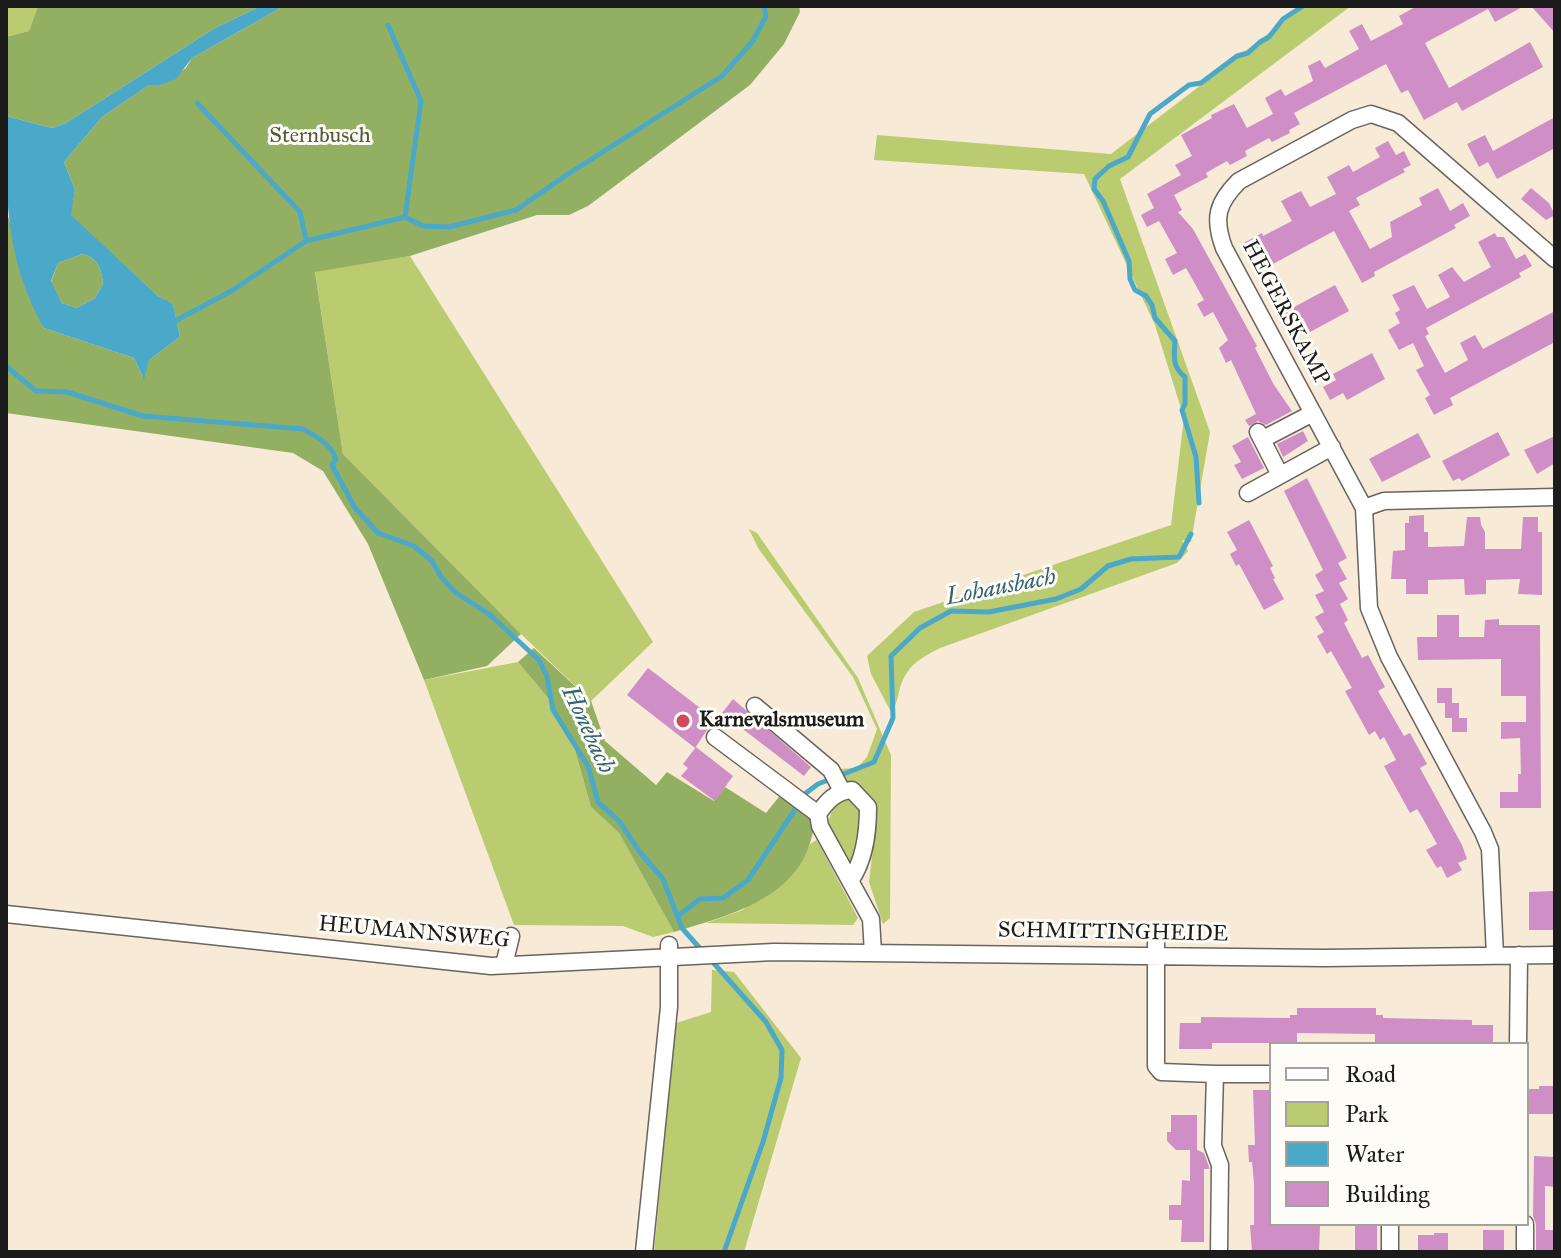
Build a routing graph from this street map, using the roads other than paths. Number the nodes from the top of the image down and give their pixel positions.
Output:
1 (1555, 259) edge
2 (1313, 413) junction
3 (1332, 447) junction
4 (1280, 475) junction
5 (1248, 493) dead end
6 (1555, 497) edge
7 (1364, 508) junction
8 (755, 706) dead end
9 (715, 737) dead end
10 (840, 788) junction
11 (815, 811) junction
12 (850, 881) junction
13 (6, 914) edge
14 (511, 936) dead end
15 (1156, 947) junction
16 (670, 952) junction
17 (873, 953) junction
18 (1519, 955) junction
19 (1555, 955) edge
20 (1495, 956) junction
21 (504, 965) junction
22 (1518, 1042) edge
23 (1215, 1074) junction
24 (1269, 1074) edge
25 (1390, 1226) edge
26 (1525, 1226) edge
27 (644, 1252) edge
28 (1219, 1252) edge
29 (1390, 1252) edge
30 (1525, 1252) edge

1 - 2 street, HEGERSKAMP
2 - 3 street, HEGERSKAMP
2 - 4 street
3 - 4 street
3 - 7 street, HEGERSKAMP
4 - 5 street
6 - 7 street
7 - 20 street, HEGERSKAMP
8 - 10 street
9 - 11 street
10 - 11 street
10 - 12 street
11 - 12 street
12 - 17 street
13 - 21 street, HEUMANNSWEG
14 - 21 street
15 - 17 street, SCHMITTINGHEIDE
15 - 20 street, SCHMITTINGHEIDE
15 - 23 street
16 - 17 street, SCHMITTINGHEIDE
16 - 21 street, HEUMANNSWEG
16 - 27 street
18 - 19 street, SCHMITTINGHEIDE
18 - 20 street, SCHMITTINGHEIDE
18 - 22 street
23 - 24 street
23 - 28 street
25 - 29 street
26 - 30 street

